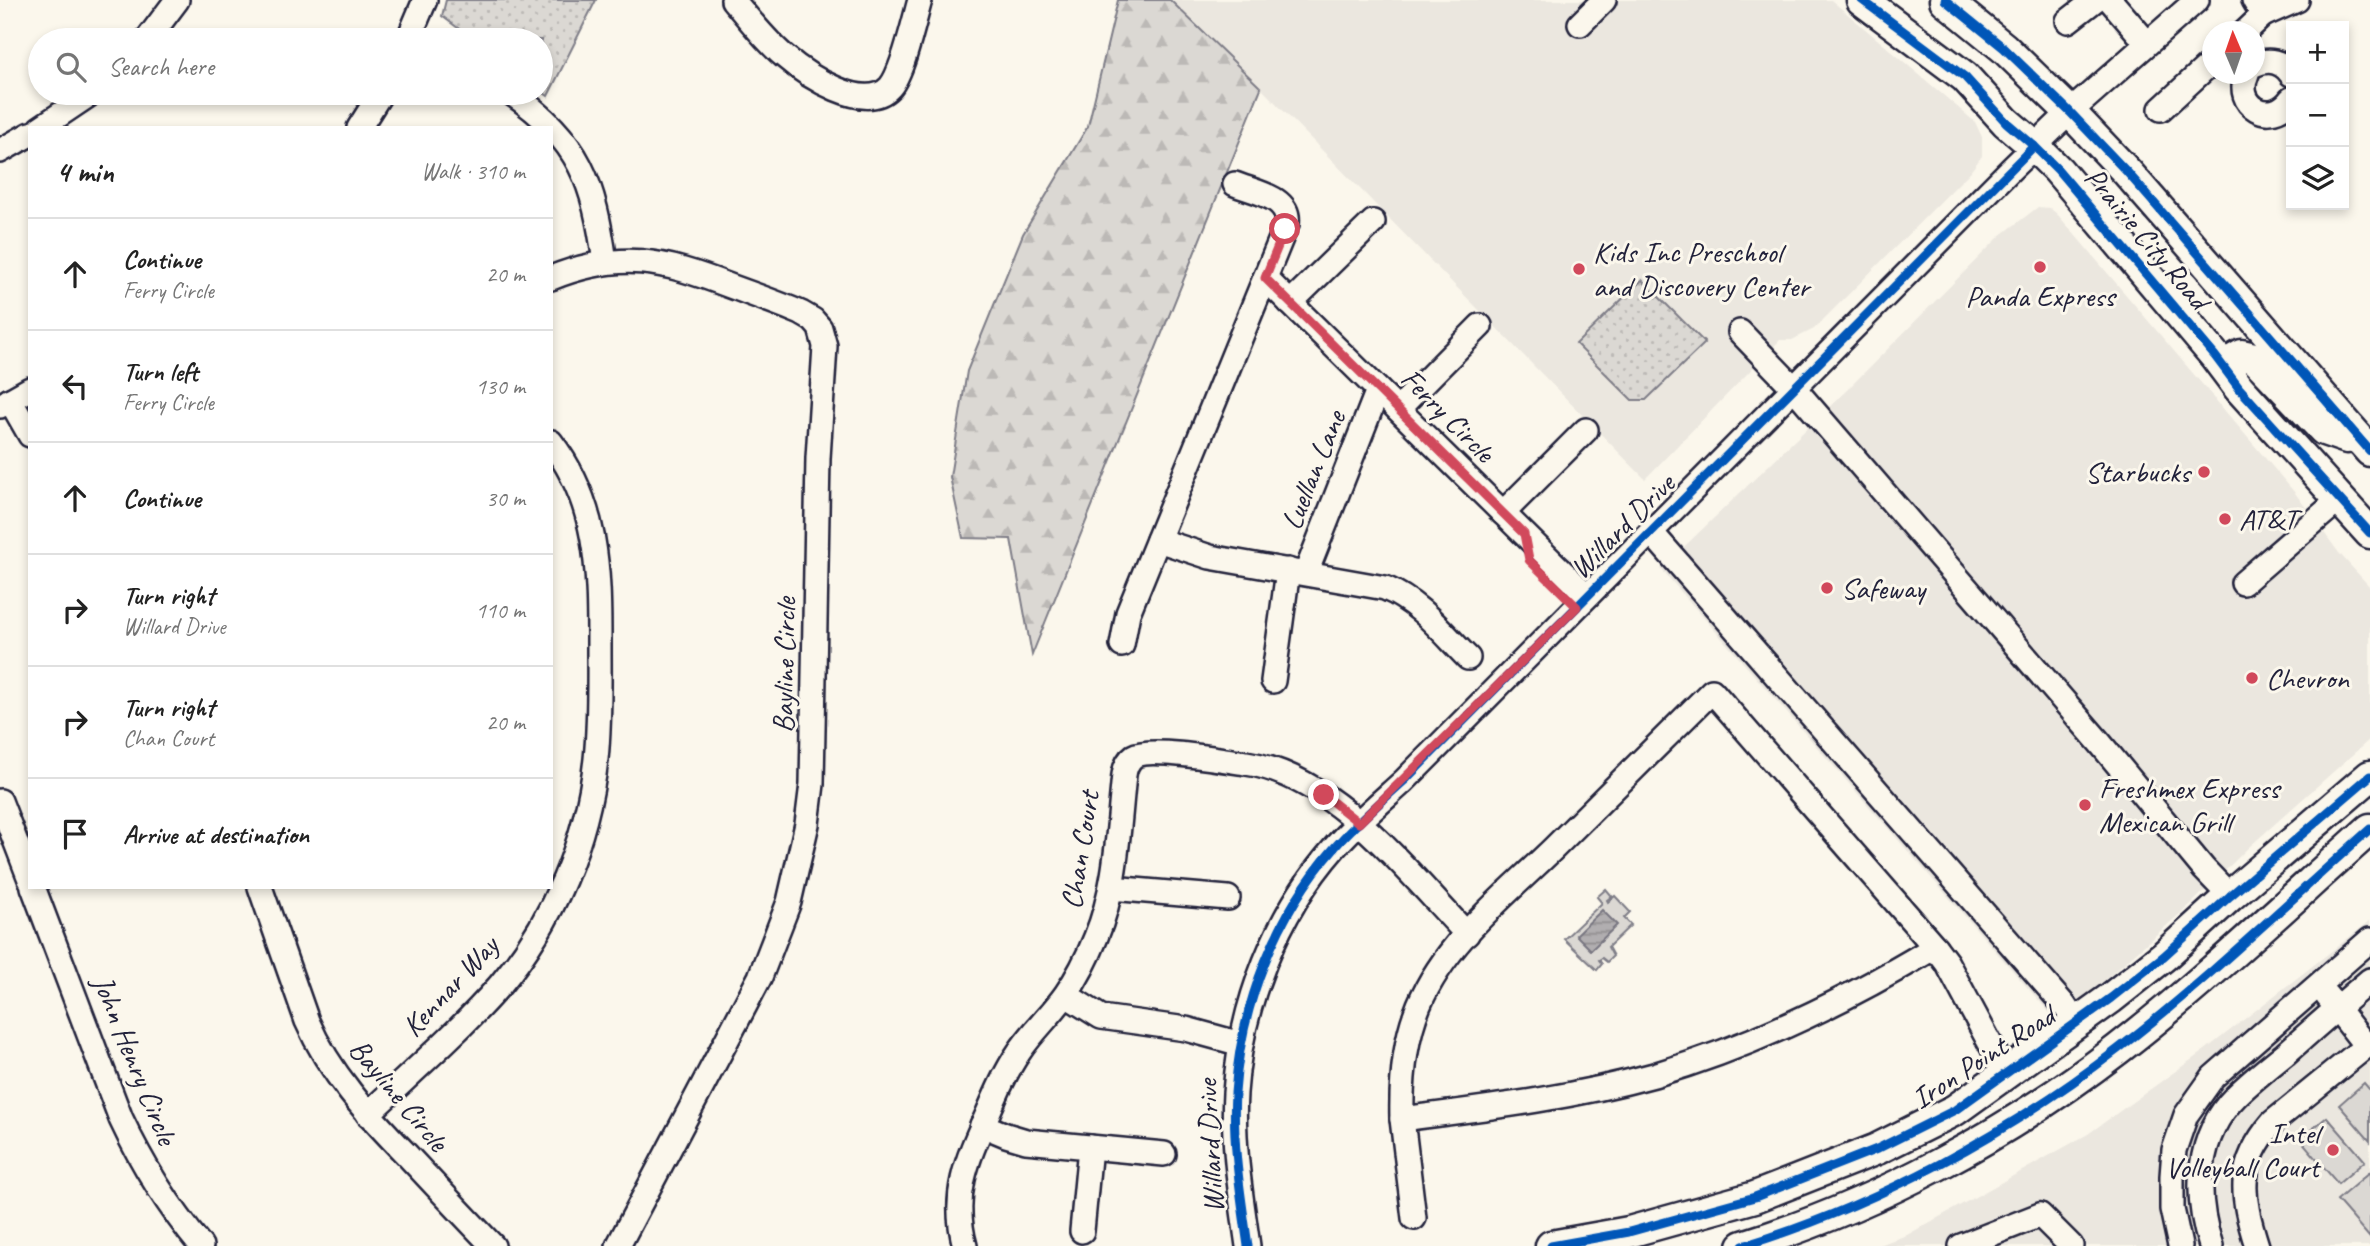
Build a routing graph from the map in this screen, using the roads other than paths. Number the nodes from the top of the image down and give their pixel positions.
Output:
1 (177, 0) edge
2 (425, 0) edge
3 (733, 0) edge
4 (920, 0) edge
5 (1604, 0) edge
6 (1862, 0) edge
7 (1945, 0) edge
8 (2095, 0) edge
9 (2110, 0) edge
10 (2197, 0) edge
11 (2297, 0) edge
12 (2258, 7) edge
13 (2068, 21) dead end
14 (1580, 24) dead end
15 (155, 28) edge
16 (413, 28) edge
17 (2147, 44) junction
18 (2265, 63) edge
19 (2286, 68) edge
20 (2202, 72) edge
21 (2243, 84) edge
22 (80, 105) edge
23 (373, 105) edge
24 (528, 105) edge
25 (2286, 106) edge
26 (2161, 109) dead end
27 (2070, 111) junction
28 (64, 122) edge
29 (360, 126) edge
30 (553, 126) edge
31 (553, 126) edge
32 (28, 135) edge
33 (2034, 146) junction
34 (0, 151) edge
35 (1235, 184) dead end
36 (1373, 222) dead end
37 (605, 262) junction
38 (553, 277) edge
39 (1265, 278) junction
40 (1290, 303) junction
41 (1480, 326) dead end
42 (1740, 332) dead end
43 (2223, 366) junction
44 (1794, 388) junction
45 (1378, 390) junction
46 (13, 399) edge
47 (1398, 409) junction
48 (1586, 430) dead end
49 (28, 431) edge
50 (553, 445) edge
51 (2367, 447) edge
52 (2340, 499) junction
53 (1503, 513) junction
54 (1651, 532) junction
55 (2370, 533) edge
56 (1158, 540) junction
57 (1297, 571) junction
58 (2243, 583) dead end
59 (1582, 602) junction
60 (1122, 645) dead end
61 (1468, 657) dead end
62 (1273, 681) dead end
63 (2366, 775) edge
64 (0, 801) edge
65 (1359, 823) junction
66 (2367, 834) edge
67 (28, 874) edge
68 (1111, 888) junction
69 (34, 889) edge
70 (261, 889) edge
71 (2230, 895) junction
72 (1228, 898) dead end
73 (1467, 934) junction
74 (2370, 940) edge
75 (1935, 947) junction
76 (2370, 980) edge
77 (2317, 987) junction
78 (1066, 995) junction
79 (2338, 1007) junction
80 (2077, 1025) junction
81 (1241, 1044) junction
82 (2368, 1044) edge
83 (2117, 1050) junction
84 (2006, 1073) junction
85 (368, 1114) junction
86 (1402, 1119) junction
87 (982, 1125) junction
88 (1090, 1147) junction
89 (1164, 1154) dead end
90 (1414, 1218) dead end
91 (1082, 1231) dead end
92 (201, 1246) edge
93 (492, 1246) edge
94 (618, 1246) edge
95 (965, 1246) edge
96 (1248, 1246) edge
97 (1551, 1246) edge
98 (1743, 1246) edge
99 (1961, 1246) edge
100 (2071, 1246) edge
101 (2180, 1246) edge
102 (2211, 1246) edge
103 (2257, 1246) edge

1 - 15 street
2 - 16 street
3 - 4 street
5 - 14 street
6 - 33 main road, Prairie City Road
7 - 27 main road, Prairie City Road
8 - 13 street
9 - 17 street
10 - 17 street, Willard Drive
11 - 12 street
17 - 27 street, Willard Drive
18 - 19 street
20 - 26 street
21 - 25 street
22 - 28 street
23 - 29 street
24 - 30 street
27 - 33 street, Willard Drive
27 - 51 main road, Prairie City Road
31 - 37 street
32 - 34 street
33 - 43 main road, Prairie City Road
33 - 44 street, Willard Drive
35 - 39 street
36 - 40 street
37 - 38 street, Bayline Circle
37 - 94 street, Bayline Circle
39 - 40 street, Ferry Circle
39 - 56 street
40 - 45 street, Ferry Circle
41 - 47 street
42 - 44 street
43 - 51 main road
43 - 52 main road, Prairie City Road
44 - 54 street, Willard Drive
44 - 71 street
45 - 47 street, Ferry Circle
45 - 57 street, Luellan Lane
46 - 49 street
47 - 53 street, Ferry Circle
48 - 53 street
50 - 85 street, Kennar Way
52 - 55 main road, Prairie City Road
52 - 58 street
53 - 59 street, Ferry Circle
54 - 59 street, Willard Drive
54 - 80 street
56 - 57 street
56 - 60 street
57 - 61 street
57 - 62 street, Luellan Lane
59 - 65 street, Willard Drive
63 - 71 main road, Iron Point Road
64 - 67 street
65 - 68 street, Chan Court
65 - 73 street
65 - 81 street, Willard Drive
66 - 83 main road
68 - 72 street
68 - 78 street, Chan Court
69 - 92 street, John Henry Circle
70 - 85 street, Bayline Circle
71 - 80 main road, Iron Point Road
71 - 83 main road
73 - 75 street
73 - 86 street
74 - 77 street
75 - 84 street
75 - 86 street
76 - 79 street
77 - 79 street
77 - 101 street
78 - 81 street
78 - 87 street, Chan Court
79 - 82 street
79 - 102 street
80 - 84 main road, Iron Point Road
81 - 96 street, Willard Drive
82 - 103 street
83 - 98 main road
84 - 97 main road, Iron Point Road
85 - 93 street, Bayline Circle
86 - 90 street
87 - 88 street
87 - 95 street, Chan Court
88 - 89 street
88 - 91 street
99 - 100 street

